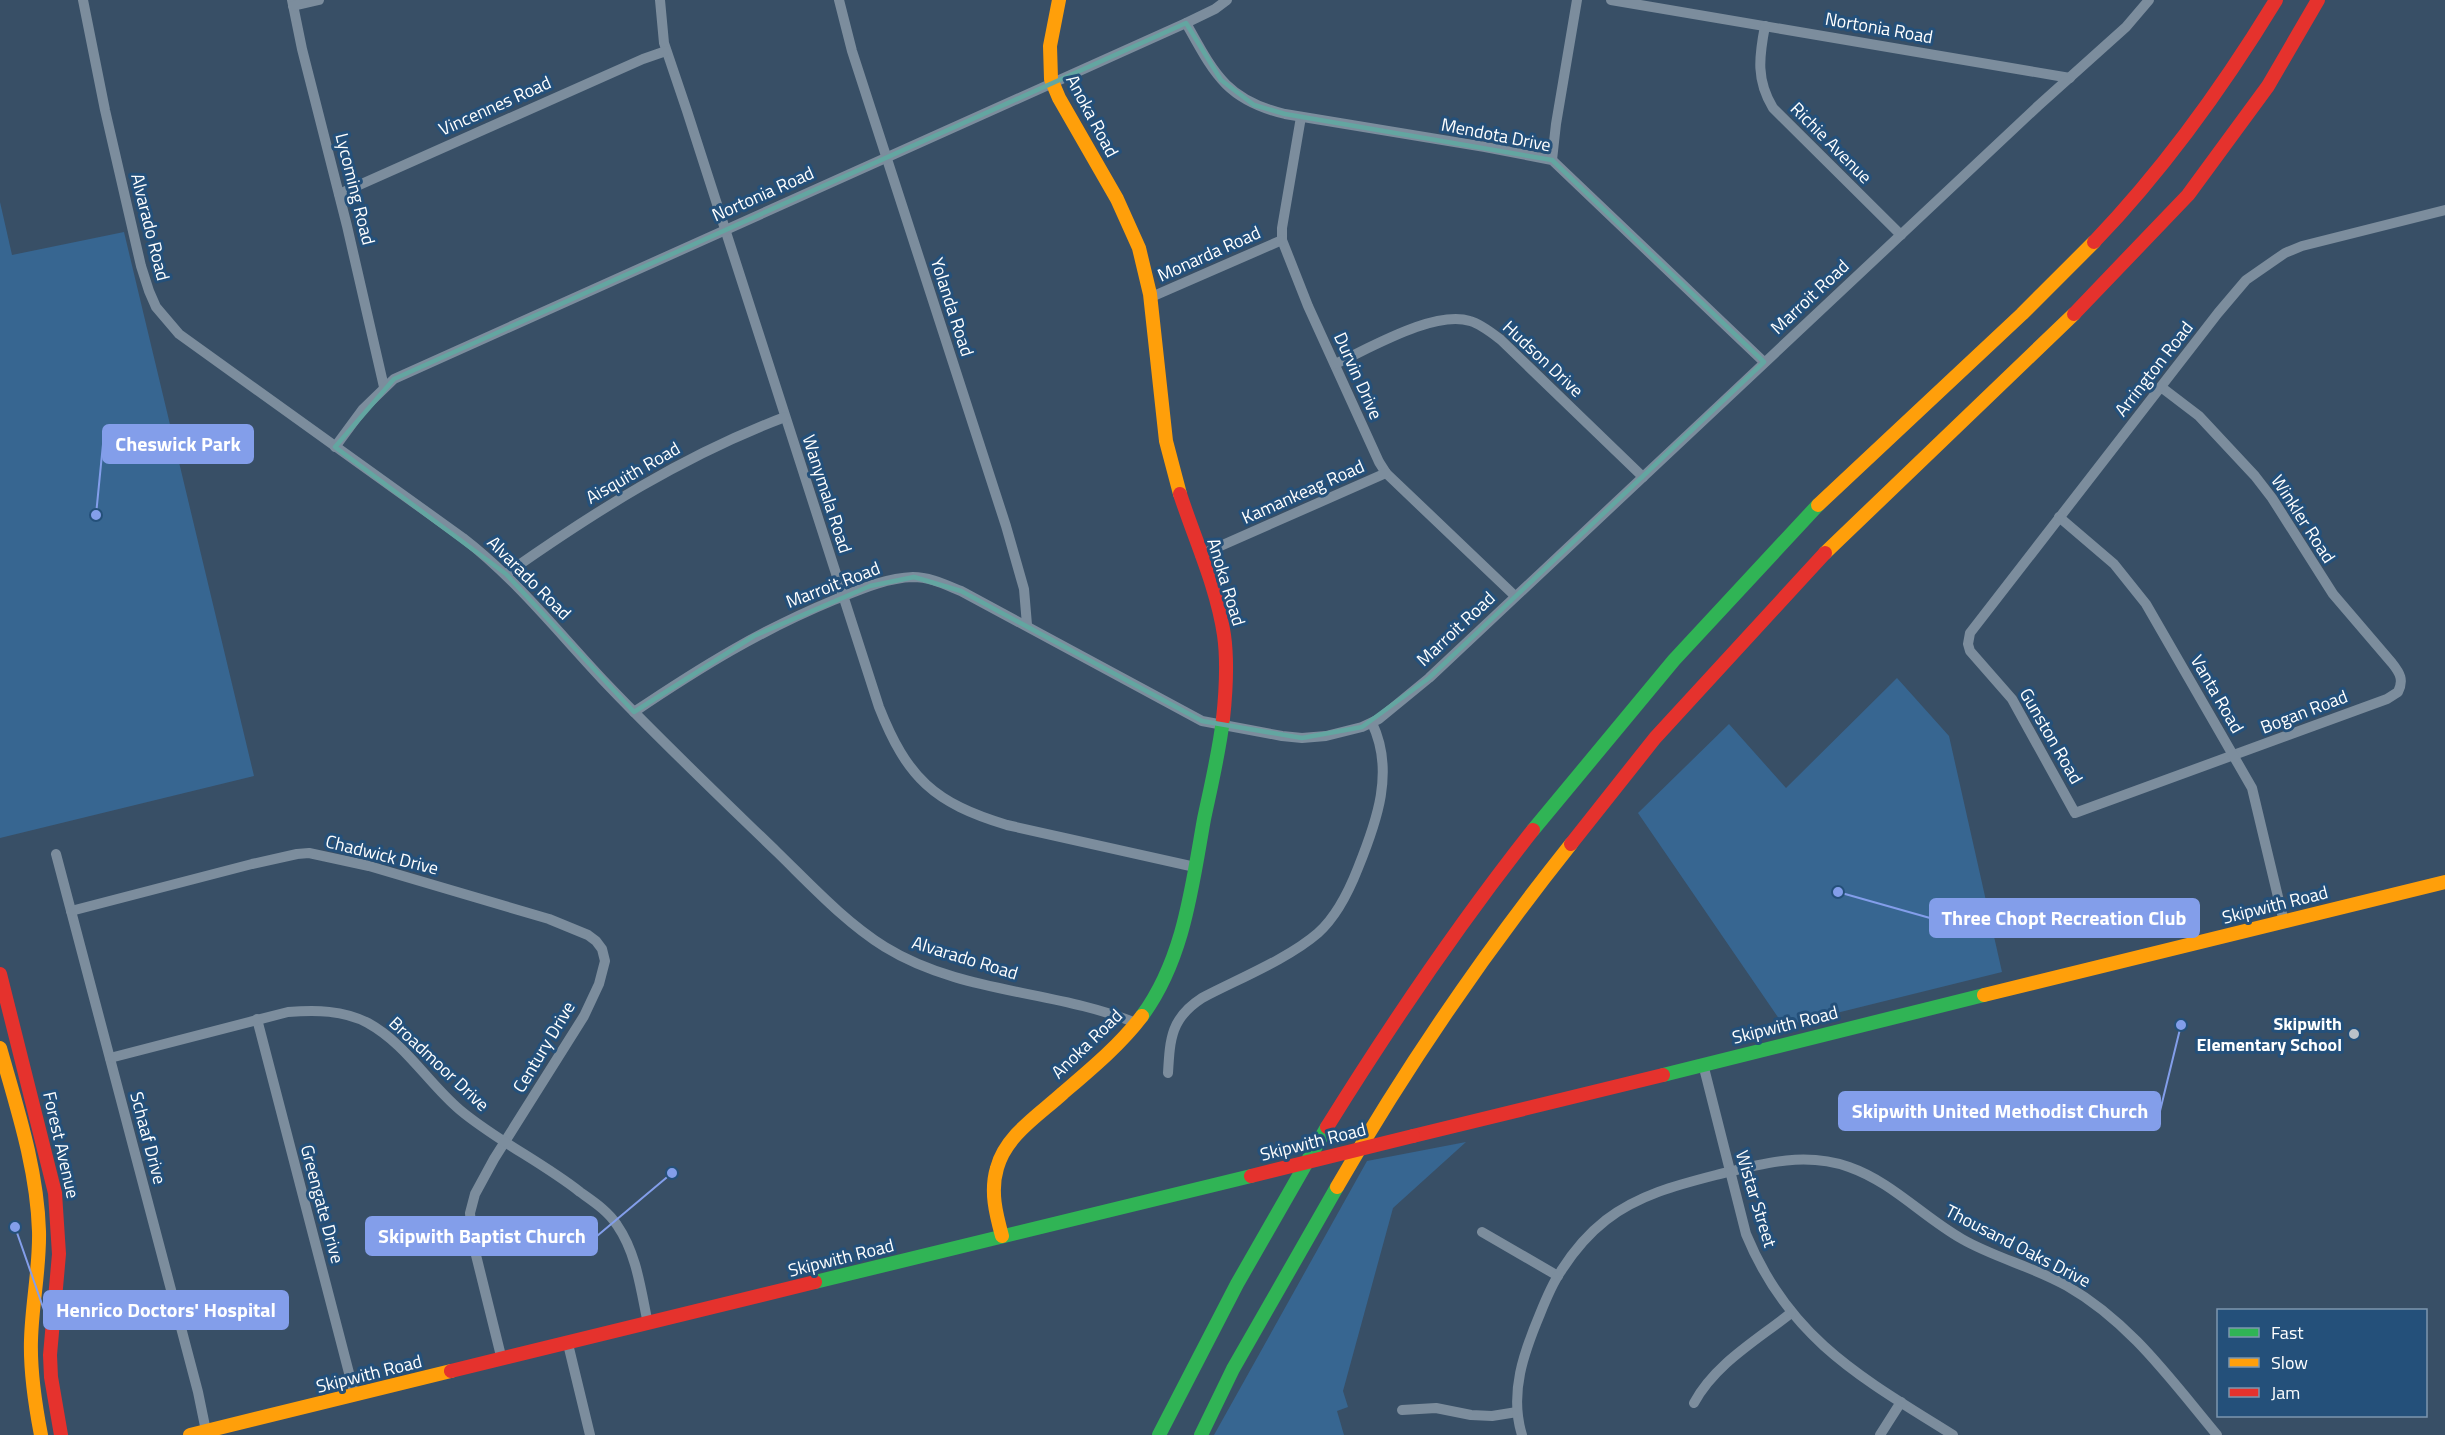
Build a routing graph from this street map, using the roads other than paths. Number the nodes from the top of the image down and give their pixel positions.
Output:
1 (83, 0) edge
2 (319, 0) edge
3 (660, 0) edge
4 (838, 0) edge
5 (1059, 0) edge
6 (1227, 0) edge
7 (1577, 0) edge
8 (1611, 0) edge
9 (2149, 0) edge
10 (2276, 0) edge
11 (2318, 0) edge
12 (292, 3) edge
13 (1186, 23) junction
14 (1765, 26) junction
15 (666, 51) junction
16 (2070, 78) junction
17 (1053, 83) junction
18 (1300, 117) junction
19 (887, 157) junction
20 (1552, 160) junction
21 (339, 194) junction
22 (2445, 210) edge
23 (725, 230) junction
24 (1901, 235) junction
25 (1282, 240) junction
26 (1149, 298) junction
27 (1764, 362) junction
28 (1335, 364) junction
29 (384, 387) junction
30 (2161, 387) junction
31 (785, 417) junction
32 (335, 447) junction
33 (1386, 473) junction
34 (1643, 477) junction
35 (2060, 518) junction
36 (1200, 555) junction
37 (506, 574) junction
38 (843, 596) junction
39 (1515, 596) junction
40 (1027, 626) junction
41 (1970, 651) joint
42 (2402, 682) joint
43 (634, 712) junction
44 (1222, 723) junction
45 (1372, 723) junction
46 (2234, 756) junction
47 (2075, 813) joint
48 (56, 854) dead end
49 (1195, 867) junction
50 (2445, 882) edge
51 (71, 911) junction
52 (2284, 922) junction
53 (603, 952) joint
54 (0, 974) edge
55 (257, 1020) junction
56 (1136, 1023) junction
57 (0, 1048) edge
58 (110, 1058) junction
59 (1703, 1064) junction
60 (1168, 1073) dead end
61 (506, 1141) junction
62 (1729, 1172) junction
63 (1482, 1232) dead end
64 (1002, 1236) junction
65 (1558, 1276) junction
66 (1791, 1313) junction
67 (648, 1324) junction
68 (568, 1344) junction
69 (502, 1360) junction
70 (355, 1396) junction
71 (1901, 1402) junction
72 (1694, 1403) dead end
73 (1402, 1410) dead end
74 (1517, 1412) junction
75 (206, 1431) junction
76 (41, 1435) edge
77 (61, 1435) edge
78 (190, 1435) edge
79 (590, 1435) edge
80 (1159, 1435) edge
81 (1202, 1435) edge
82 (1522, 1435) edge
83 (1880, 1435) edge
84 (1953, 1435) edge
85 (2217, 1435) edge

1 - 32 street, Alvarado Road
2 - 12 street
3 - 15 street, Wanymala Road
4 - 19 street, Yolanda Road
5 - 17 main road, Anoka Road
6 - 13 street, Nortonia Road
7 - 20 street
8 - 14 street, Nortonia Road
9 - 16 street, Marroit Road
10 - 80 main road
11 - 81 main road
12 - 21 street, Lycoming Road
13 - 17 street, Nortonia Road
13 - 18 street, Mendota Drive
14 - 16 street, Nortonia Road
14 - 24 street, Richie Avenue
15 - 21 street, Vincennes Road
15 - 23 street, Wanymala Road
16 - 24 street, Marroit Road
17 - 19 street, Nortonia Road
17 - 26 main road, Anoka Road
18 - 20 street, Mendota Drive
18 - 25 street, Durvin Drive
19 - 23 street, Nortonia Road
19 - 40 street, Yolanda Road
20 - 27 street, Mendota Drive
21 - 29 street, Lycoming Road
22 - 30 street, Arrington Road
23 - 29 street, Nortonia Road
23 - 31 street, Wanymala Road
24 - 27 street, Marroit Road
25 - 26 street, Monarda Road
25 - 28 street, Durvin Drive
26 - 36 main road, Anoka Road
27 - 34 street, Marroit Road
28 - 33 street, Durvin Drive
28 - 34 street, Hudson Drive
29 - 32 street, Nortonia Road
30 - 35 street, Arrington Road
30 - 42 street, Winkler Road
31 - 37 street, Aisquith Road
31 - 38 street, Wanymala Road
32 - 37 street, Alvarado Road
33 - 36 street, Kamankeag Road
33 - 39 street, Durvin Drive
34 - 39 street, Marroit Road
35 - 41 street, Arrington Road
35 - 46 street, Vanta Road
36 - 44 main road, Anoka Road
37 - 43 street, Alvarado Road
38 - 40 street, Marroit Road
38 - 43 street, Marroit Road
38 - 49 street, Wanymala Road
39 - 45 street, Marroit Road
40 - 44 street, Marroit Road
41 - 47 street, Gunston Road
42 - 46 street, Bogan Road
43 - 56 street, Alvarado Road
44 - 45 street, Marroit Road
44 - 49 main road, Anoka Road
45 - 60 street
46 - 47 street, Bogan Road
46 - 52 street, Vanta Road
48 - 51 street, Schaaf Drive
49 - 56 main road, Anoka Road
50 - 52 main road, Skipwith Road
51 - 53 street, Chadwick Drive
51 - 58 street, Schaaf Drive
52 - 59 main road, Skipwith Road
53 - 61 street, Century Drive
54 - 77 main road, Forest Avenue
55 - 58 street, Broadmoor Drive
55 - 61 street, Broadmoor Drive
55 - 70 street, Greengate Drive
56 - 64 main road, Anoka Road
57 - 76 main road, Forest Avenue
58 - 75 street, Schaaf Drive
59 - 62 street, Wistar Street
59 - 64 main road, Skipwith Road, bridge
61 - 67 street, Broadmoor Drive
61 - 69 street, Century Drive
62 - 65 street, Thousand Oaks Drive
62 - 66 street, Wistar Street
62 - 85 street, Thousand Oaks Drive
63 - 65 street
64 - 67 main road, Skipwith Road
65 - 74 street, Thousand Oaks Drive
66 - 71 street, Wistar Street
66 - 72 street
67 - 68 main road, Skipwith Road
68 - 69 main road, Skipwith Road
68 - 79 street
69 - 70 main road, Skipwith Road
70 - 75 main road, Skipwith Road
71 - 83 street
71 - 84 street, Wistar Street
73 - 74 street
74 - 82 street, Thousand Oaks Drive
75 - 78 main road, Skipwith Road

